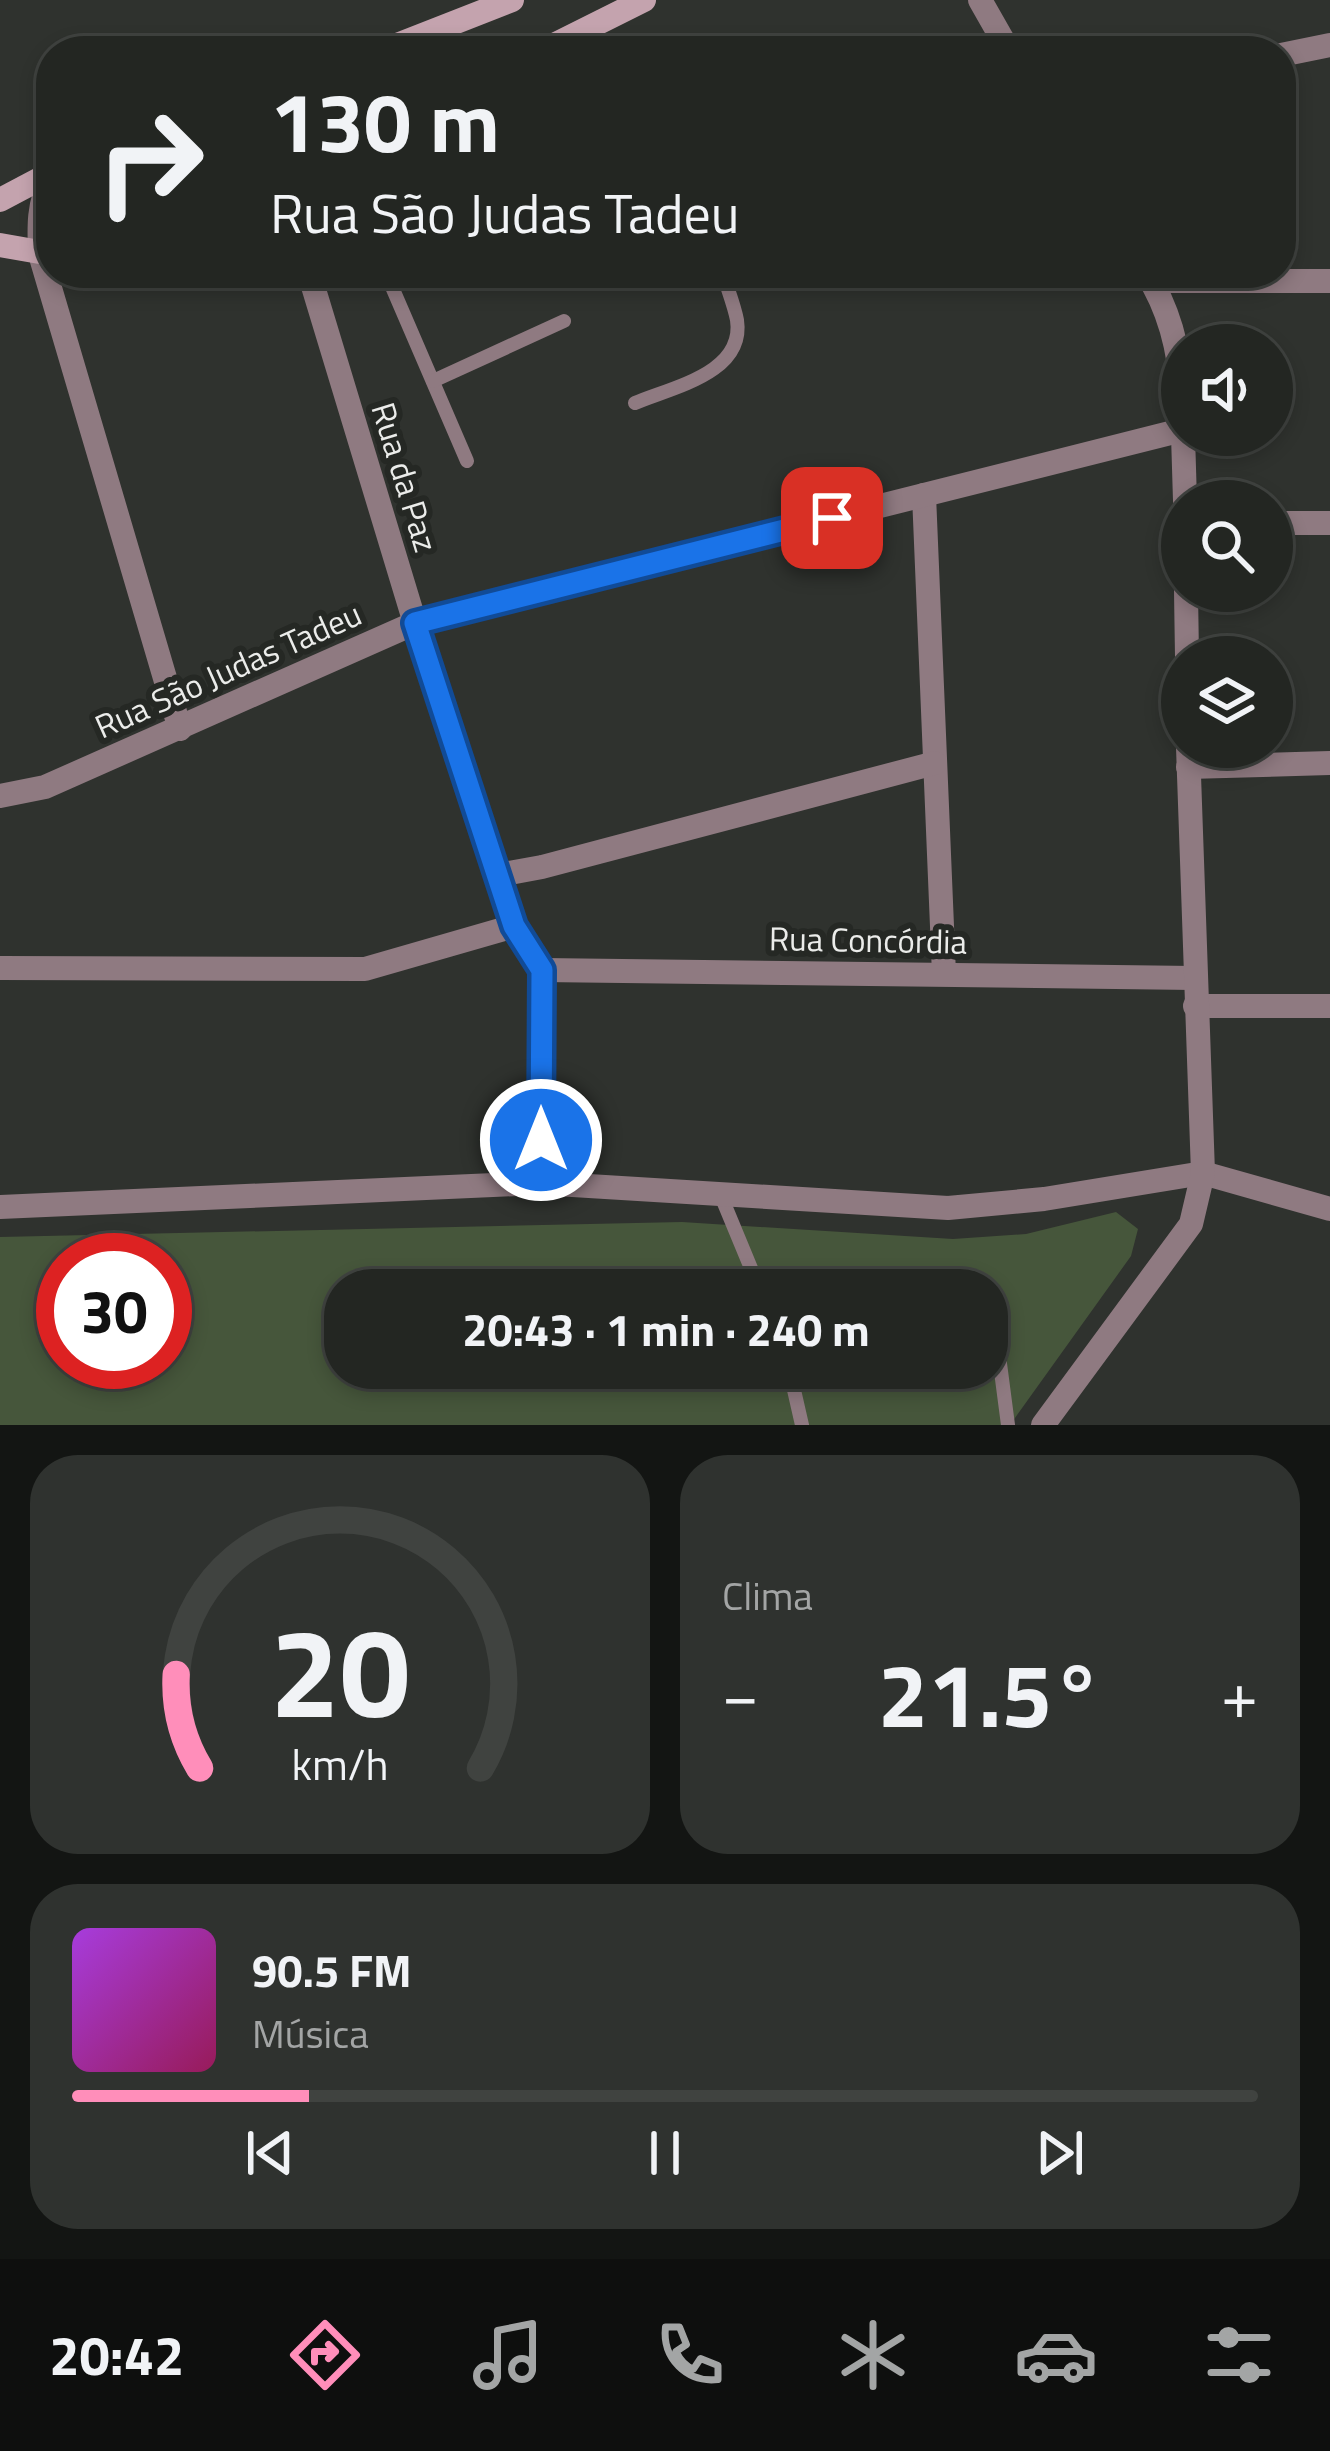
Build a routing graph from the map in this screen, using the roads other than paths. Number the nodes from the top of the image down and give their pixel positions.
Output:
1 (512, 0) edge
2 (644, 0) edge
3 (980, 0) edge
4 (420, 36) edge
5 (576, 36) edge
6 (1001, 36) edge
7 (1330, 45) edge
8 (1296, 53) edge
9 (36, 183) edge
10 (0, 200) edge
11 (0, 245) edge
12 (36, 252) edge
13 (1296, 279) edge
14 (1330, 280) edge
15 (56, 288) edge
16 (314, 288) edge
17 (393, 288) edge
18 (727, 288) edge
19 (1153, 288) edge
20 (564, 321) dead end
21 (1167, 324) edge
22 (433, 381) junction
23 (635, 403) dead end
24 (1161, 438) edge
25 (467, 461) dead end
26 (924, 495) junction
27 (1293, 523) edge
28 (1330, 524) edge
29 (415, 623) junction
30 (180, 729) junction
31 (1293, 761) edge
32 (934, 763) junction
33 (1330, 763) edge
34 (1188, 768) edge
35 (0, 796) edge
36 (498, 875) junction
37 (514, 926) junction
38 (0, 968) edge
39 (542, 970) junction
40 (944, 974) junction
41 (1194, 978) junction
42 (1195, 1006) junction
43 (1330, 1006) edge
44 (1203, 1173) junction
45 (540, 1183) junction
46 (718, 1191) junction
47 (0, 1208) edge
48 (1330, 1208) edge
49 (751, 1269) edge
50 (794, 1389) edge
51 (1003, 1389) edge
52 (802, 1425) edge
53 (1008, 1425) edge
54 (1043, 1425) edge

1 - 4 main road
2 - 5 main road
3 - 6 street
7 - 8 street
9 - 10 main road
11 - 12 main road
13 - 14 street
15 - 30 street
16 - 29 street, Rua da Paz
17 - 22 lane
18 - 23 lane
19 - 21 street
20 - 22 lane
22 - 25 lane
24 - 26 street, Rua São Judas Tadeu
26 - 29 street, Rua São Judas Tadeu
26 - 32 street
27 - 28 street
29 - 30 street, Rua São Judas Tadeu
29 - 36 street, Rua da Paz
30 - 35 street, Rua São Judas Tadeu
31 - 33 street
32 - 36 street
32 - 40 street
34 - 41 street
36 - 37 street, Rua da Paz
37 - 38 street
37 - 39 street, Rua da Paz
39 - 40 street, Rua Concórdia
39 - 45 street
40 - 41 street, Rua Concórdia
41 - 42 street
42 - 43 street
42 - 44 street
44 - 46 street
44 - 48 street
44 - 54 street
45 - 46 street
45 - 47 street
46 - 49 lane
50 - 52 lane
51 - 53 lane

